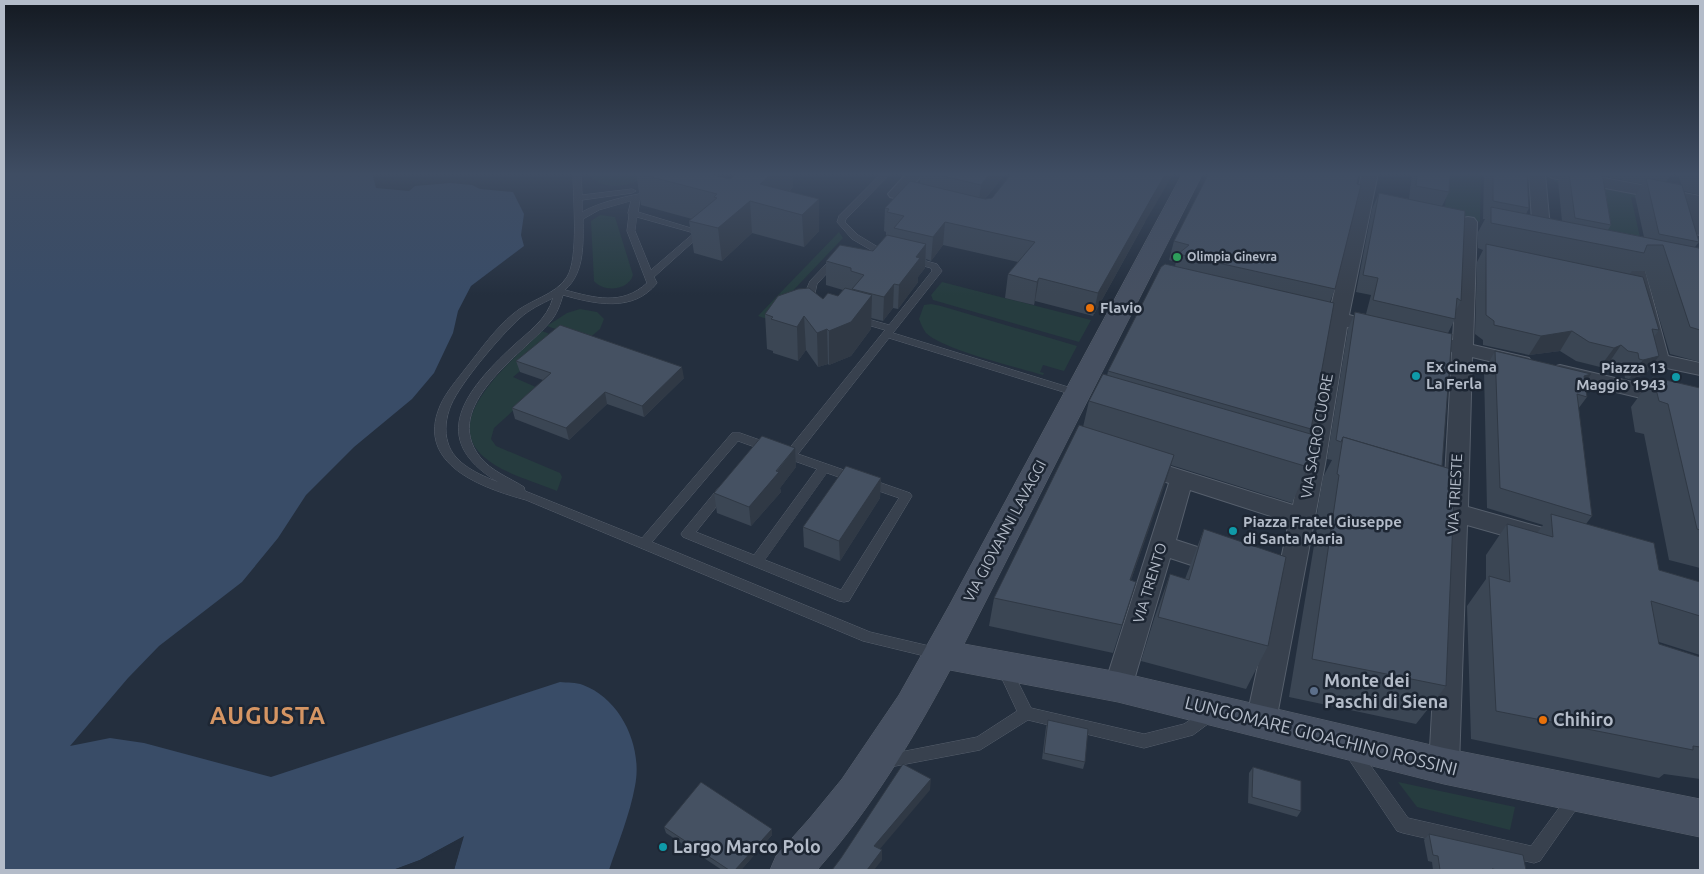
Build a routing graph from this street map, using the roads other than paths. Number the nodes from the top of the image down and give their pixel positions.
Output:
1 (632, 213) edge
2 (577, 214) edge
3 (586, 214) edge
4 (635, 214) edge
5 (846, 214) edge
6 (1175, 214) edge
7 (1361, 214) edge
8 (1540, 214) edge
9 (1693, 214) edge
10 (577, 219) junction
11 (1468, 223) dead end
12 (1700, 230) edge
13 (848, 231) junction
14 (1524, 234) edge
15 (1542, 238) junction
16 (1560, 242) edge
17 (862, 253) edge
18 (892, 256) junction
19 (1631, 256) edge
20 (650, 275) junction
21 (1621, 286) edge
22 (1641, 290) junction
23 (559, 291) junction
24 (1281, 305) edge
25 (822, 308) edge
26 (849, 317) edge
27 (1338, 319) junction
28 (889, 332) junction
29 (1462, 348) junction
30 (1700, 369) edge
31 (1086, 396) junction
32 (1700, 405) edge
33 (791, 455) junction
34 (1116, 457) edge
35 (825, 467) junction
36 (1182, 478) junction
37 (730, 482) edge
38 (530, 497) junction
39 (1448, 507) junction
40 (1302, 517) junction
41 (1558, 542) edge
42 (643, 545) junction
43 (1162, 545) junction
44 (756, 562) junction
45 (1243, 572) edge
46 (941, 654) junction
47 (1002, 664) junction
48 (1118, 687) junction
49 (1214, 710) junction
50 (1026, 713) junction
51 (1261, 721) junction
52 (1346, 743) junction
53 (875, 763) junction
54 (1444, 766) junction
55 (1578, 795) junction
56 (1700, 818) edge
57 (790, 870) edge

1 - 20 lane
2 - 10 lane
3 - 10 lane
4 - 20 lane
5 - 13 lane
6 - 31 main road, VIA GIOVANNI LAVAGGI
7 - 27 street, VIA SACRO CUORE
8 - 15 street
9 - 12 street
10 - 23 lane
11 - 29 street, VIA TRIESTE
13 - 18 lane
13 - 25 lane
14 - 15 street
15 - 16 street
17 - 18 lane
18 - 28 lane
19 - 22 street
20 - 23 lane
21 - 22 street
22 - 30 street
23 - 38 lane
23 - 38 lane
24 - 27 street
26 - 28 lane
27 - 29 street
27 - 40 street, VIA SACRO CUORE
28 - 31 lane
28 - 33 lane
29 - 32 street
29 - 39 street, VIA TRIESTE
31 - 46 main road, VIA GIOVANNI LAVAGGI
33 - 35 lane
33 - 42 lane
34 - 36 street
35 - 44 lane
35 - 44 lane
36 - 40 street
36 - 43 street, VIA TRENTO
37 - 44 lane
38 - 42 lane
39 - 41 street
39 - 54 street, VIA TRIESTE
40 - 51 street, VIA SACRO CUORE
42 - 46 lane
43 - 45 street
43 - 48 street, VIA TRENTO
46 - 47 main road, LUNGOMARE GIOACHINO ROSSINI
46 - 53 main road, VIA GIOVANNI LAVAGGI
47 - 48 main road, LUNGOMARE GIOACHINO ROSSINI
47 - 50 lane
48 - 49 main road, LUNGOMARE GIOACHINO ROSSINI
49 - 50 lane
49 - 51 main road, LUNGOMARE GIOACHINO ROSSINI
50 - 53 lane
51 - 52 main road, LUNGOMARE GIOACHINO ROSSINI
52 - 54 main road, LUNGOMARE GIOACHINO ROSSINI
52 - 55 lane
53 - 57 main road, VIA GIOVANNI LAVAGGI
54 - 55 main road, LUNGOMARE GIOACHINO ROSSINI
55 - 56 main road, LUNGOMARE GIOACHINO ROSSINI

